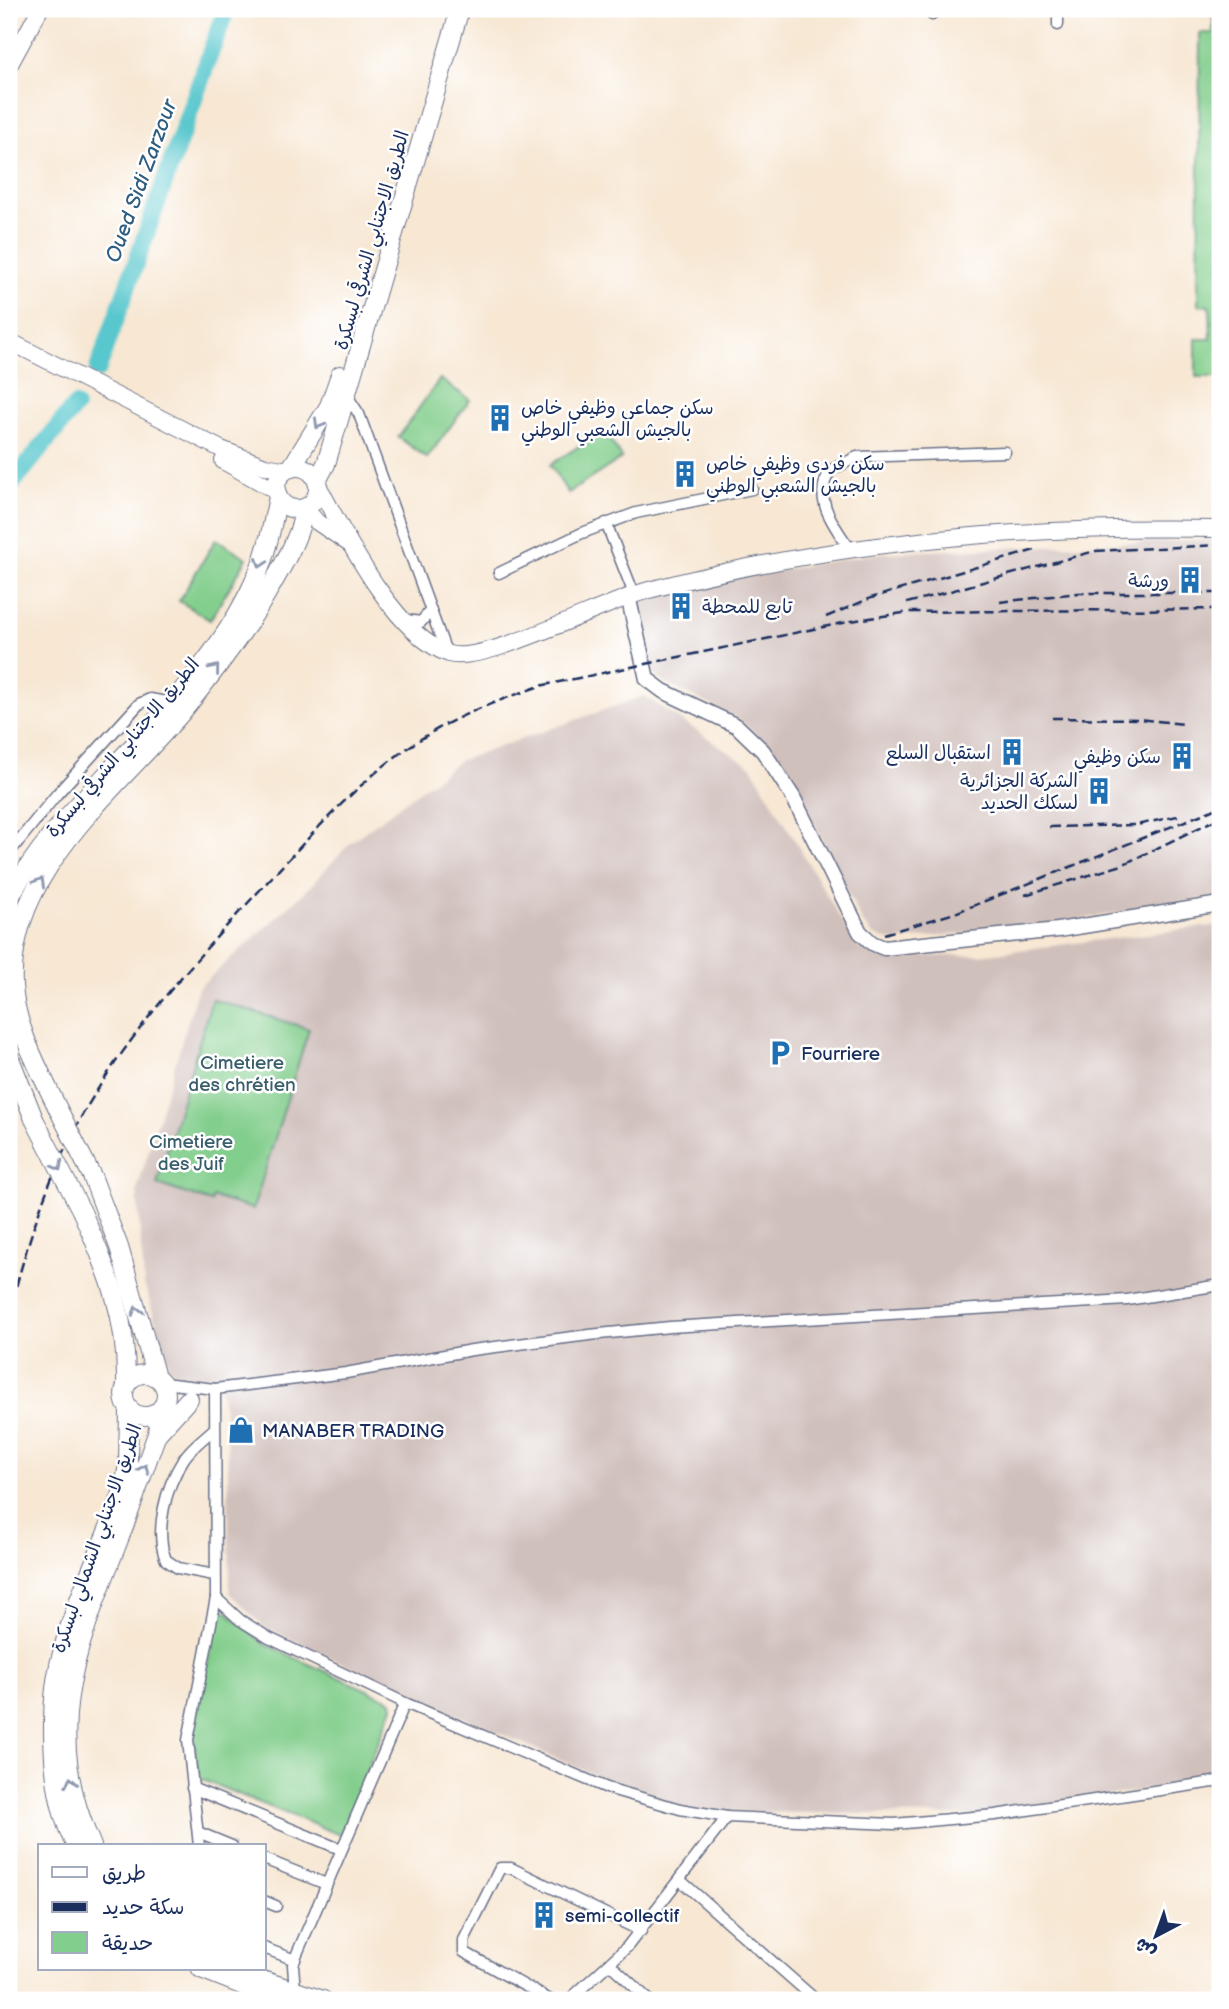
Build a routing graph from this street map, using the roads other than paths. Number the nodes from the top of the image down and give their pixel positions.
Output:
1 (29, 9) edge
2 (40, 9) edge
3 (448, 9) edge
4 (460, 9) edge
5 (1058, 9) edge
6 (1058, 25) dead end
7 (9, 46) edge
8 (9, 66) edge
9 (9, 341) edge
10 (9, 351) edge
11 (346, 394) junction
12 (1005, 452) dead end
13 (289, 469) junction
14 (317, 483) junction
15 (752, 489) dead end
16 (277, 494) junction
17 (304, 508) junction
18 (606, 523) junction
19 (1220, 529) edge
20 (350, 544) junction
21 (850, 549) junction
22 (499, 573) dead end
23 (631, 595) junction
24 (431, 610) junction
25 (406, 621) junction
26 (446, 653) junction
27 (171, 703) junction
28 (9, 853) edge
29 (9, 899) edge
30 (1220, 904) edge
31 (9, 1056) edge
32 (1220, 1285) edge
33 (160, 1380) junction
34 (126, 1383) junction
35 (210, 1389) junction
36 (189, 1399) junction
37 (162, 1407) junction
38 (129, 1409) junction
39 (214, 1429) junction
40 (157, 1434) junction
41 (214, 1575) junction
42 (216, 1598) junction
43 (405, 1703) junction
44 (1220, 1781) edge
45 (192, 1788) junction
46 (727, 1817) junction
47 (198, 1832) junction
48 (75, 1844) edge
49 (91, 1844) edge
50 (199, 1844) edge
51 (227, 1844) edge
52 (340, 1849) junction
53 (266, 1860) edge
54 (680, 1880) junction
55 (326, 1884) junction
56 (266, 1902) edge
57 (276, 1906) dead end
58 (640, 1931) junction
59 (266, 1949) edge
60 (295, 1960) junction
61 (611, 1965) junction
62 (204, 1970) edge
63 (232, 1970) edge
64 (295, 1991) junction
65 (279, 2000) edge
66 (323, 2000) edge
67 (550, 2000) edge
68 (569, 2000) edge
69 (649, 2000) edge
70 (816, 2000) edge

1 - 7 main road
2 - 8 main road
3 -> 13 highway, الطريق الاجتنابي الشرقي لبسكرة
4 - 11 highway, الطريق الاجتنابي الشرقي لبسكرة
5 - 6 street
9 - 13 main road
10 - 16 main road
11 - 14 highway, الطريق الاجتنابي الشرقي لبسكرة
11 - 24 street
12 - 21 street
13 - 14 highway
13 - 16 highway
14 - 17 highway
14 - 20 main road
15 - 18 street
16 - 17 highway
16 -> 27 highway, الطريق الاجتنابي الشرقي لبسكرة
17 - 20 main road
33 -> 17 highway, الطريق الاجتنابي الشرقي لبسكرة, bridge
18 - 22 street
18 - 23 street
19 - 21 main road
20 - 25 main road
21 - 23 main road
23 - 26 main road
23 - 30 street
24 - 25 street
24 - 26 street
25 - 26 main road
27 - 28 street
27 - 29 highway, الطريق الاجتنابي الشرقي لبسكرة
31 -> 34 highway, bridge
32 - 35 street
33 - 34 highway
33 - 35 street
33 - 37 highway
34 - 38 highway
35 - 36 street
35 - 39 street
36 - 37 street
36 - 40 highway
37 - 38 highway
37 - 40 highway, الطريق الاجتنابي الشمالي لبسكرة
38 - 48 highway, الطريق الاجتنابي الشمالي لبسكرة
39 - 41 street
39 - 41 street
49 -> 40 highway, الطريق الاجتنابي الشمالي لبسكرة
41 - 42 street
42 - 43 street
42 - 45 street
43 - 46 street
43 - 52 street
44 - 46 street
45 - 47 street
45 - 52 street
46 - 54 street
47 - 50 street
47 - 51 street
52 - 55 street
53 - 55 street
54 - 58 street
54 - 70 street
55 - 60 street
56 - 57 street
58 - 61 street
58 - 67 street
59 - 60 street
60 - 64 street
61 - 68 street
61 - 69 street
62 - 65 highway
63 - 64 highway
64 - 66 highway

